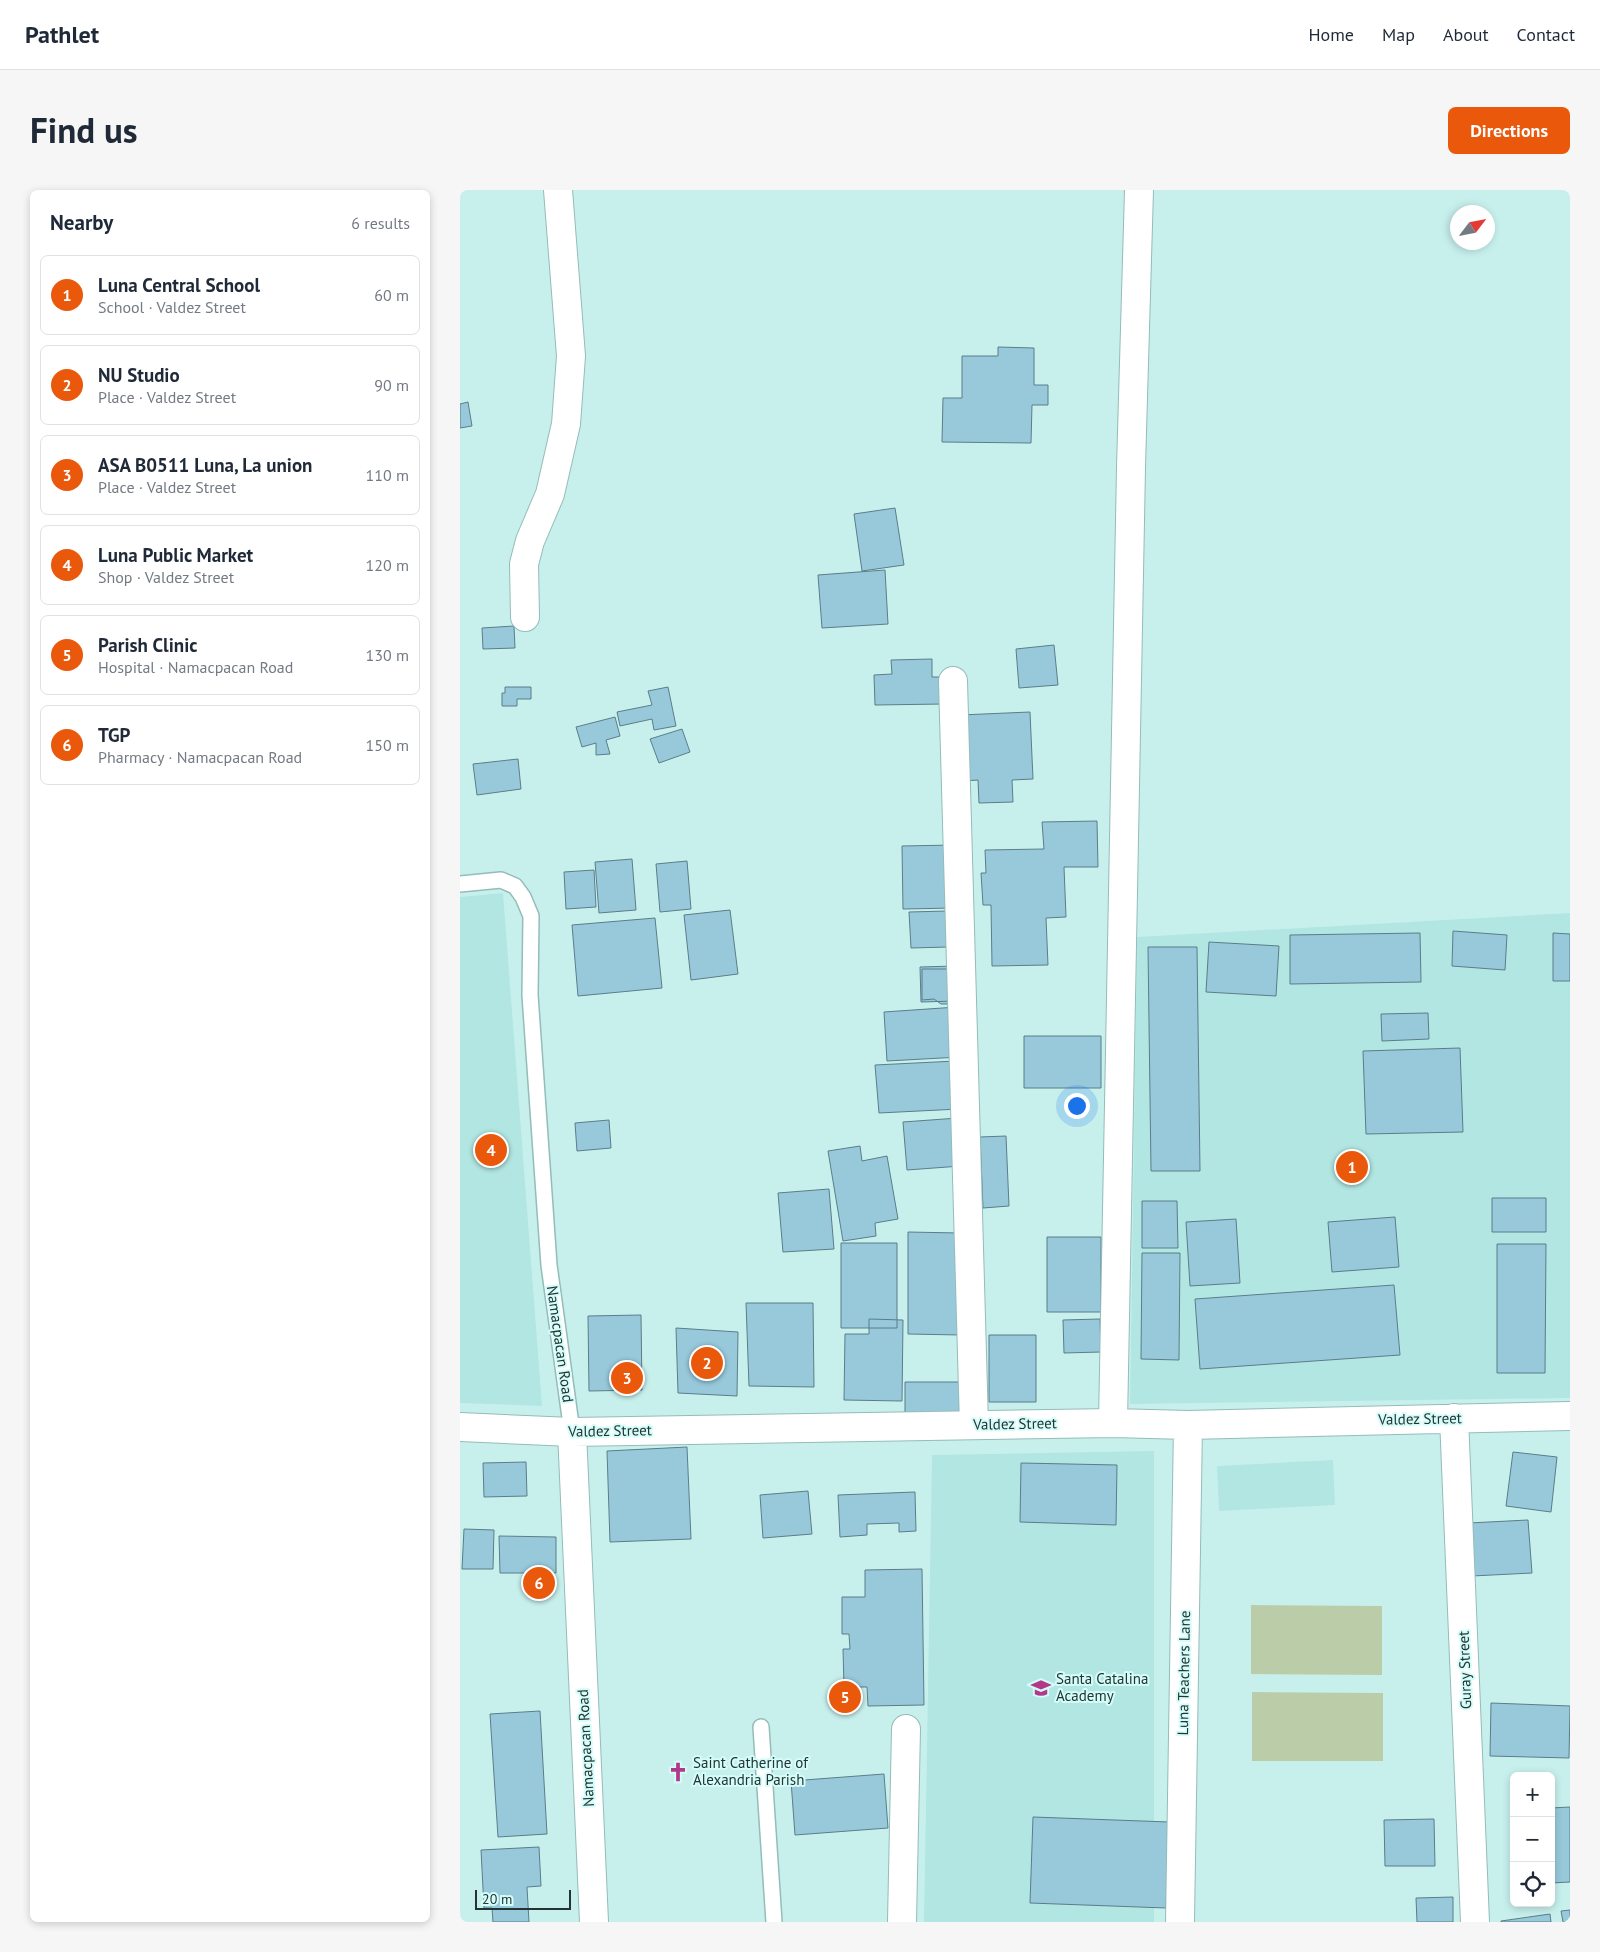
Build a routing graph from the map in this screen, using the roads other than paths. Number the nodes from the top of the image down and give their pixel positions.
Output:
1 (558, 190) edge
2 (1139, 190) edge
3 (524, 617) dead end
4 (953, 681) dead end
5 (460, 884) edge
6 (1570, 1416) edge
7 (1454, 1418) junction
8 (1113, 1423) junction
9 (1188, 1424) junction
10 (974, 1425) junction
11 (460, 1427) edge
12 (572, 1432) junction
13 (761, 1727) dead end
14 (906, 1729) dead end
15 (594, 1922) edge
16 (774, 1922) edge
17 (902, 1922) edge
18 (1180, 1922) edge
19 (1475, 1922) edge

1 - 3 street
2 - 8 street
4 - 10 street
5 - 12 lane, Namacpacan Road
6 - 7 street, Valdez Street
7 - 9 street, Valdez Street
7 - 19 street, Guray Street
8 - 9 street, Valdez Street
8 - 10 street, Valdez Street
9 - 18 street, Luna Teachers Lane
10 - 12 street, Valdez Street
11 - 12 street, Valdez Street
12 - 15 street, Namacpacan Road
13 - 16 lane
14 - 17 street

